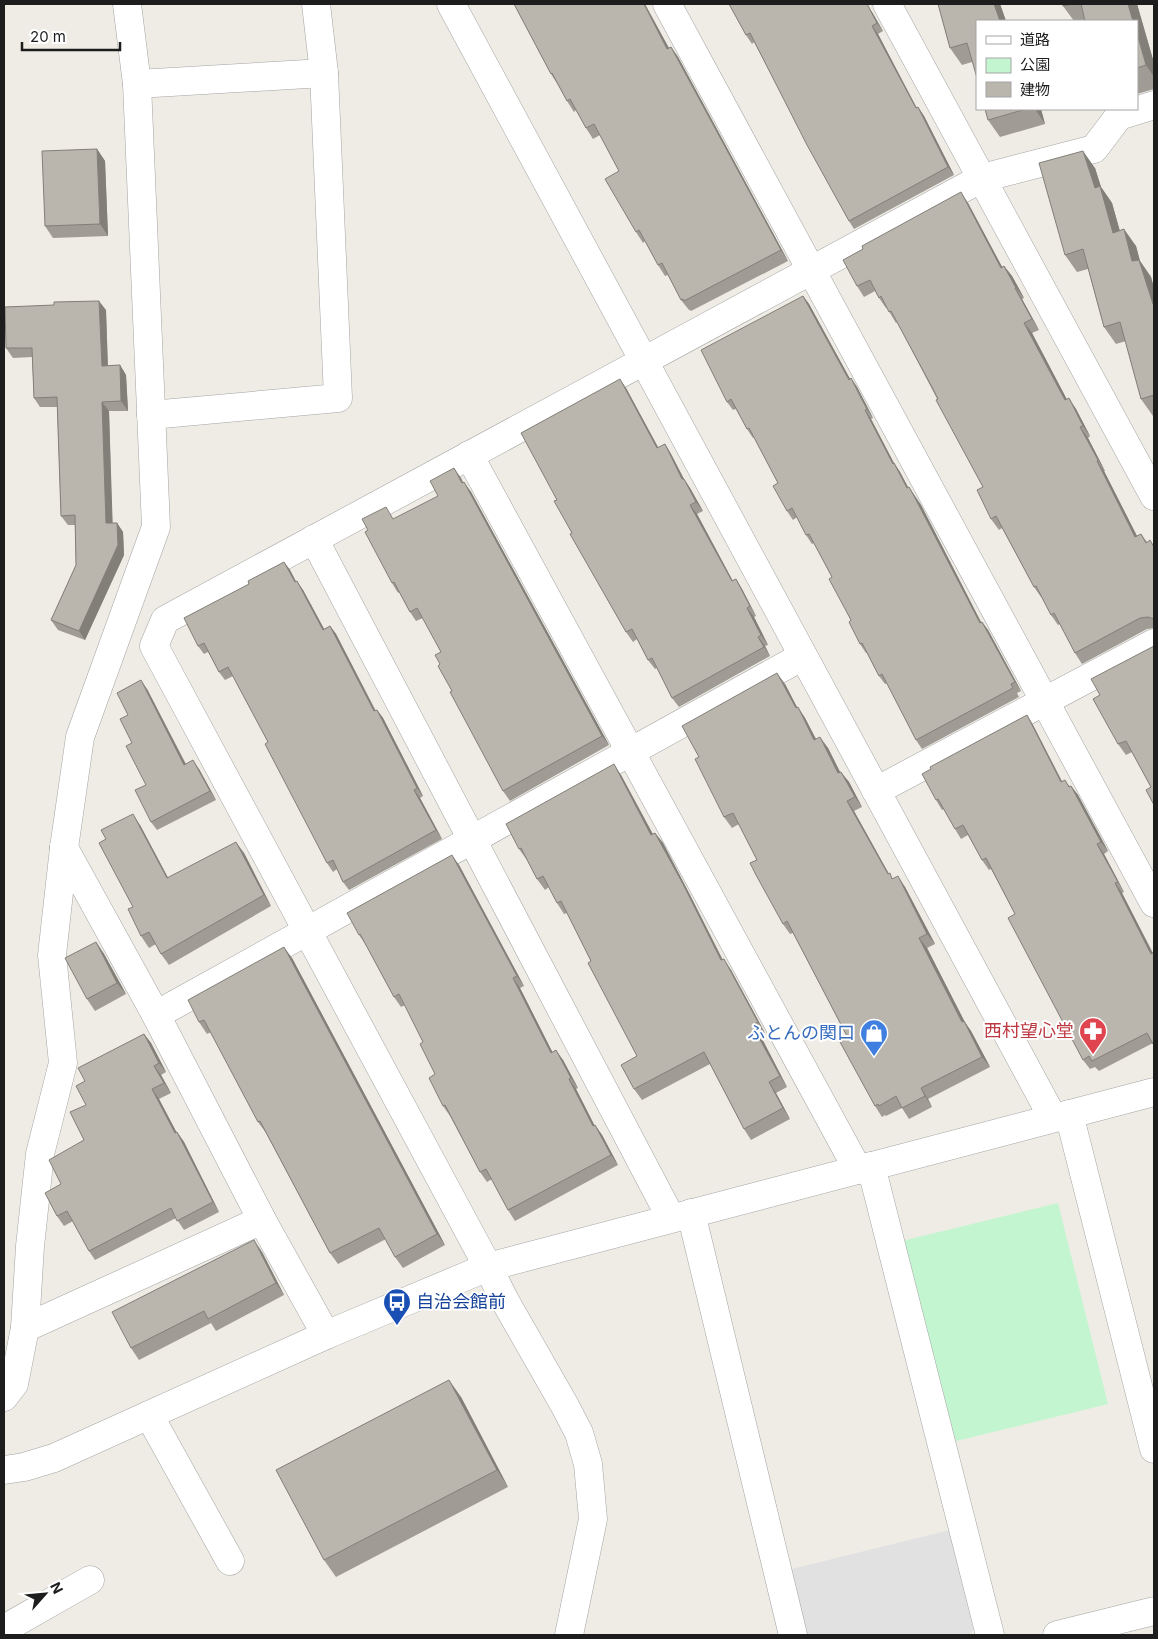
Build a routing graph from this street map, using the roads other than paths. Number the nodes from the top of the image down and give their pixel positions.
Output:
1 (127, 4) edge
2 (316, 4) edge
3 (451, 4) edge
4 (667, 4) edge
5 (887, 4) edge
6 (324, 73) junction
7 (137, 84) junction
8 (1154, 105) edge
9 (982, 178) junction
10 (812, 270) junction
11 (644, 361) junction
12 (151, 415) junction
13 (469, 455) junction
14 (1144, 455) edge
15 (1154, 496) edge
16 (314, 539) junction
17 (1154, 642) edge
18 (803, 656) junction
19 (1045, 701) junction
20 (630, 751) junction
21 (876, 791) junction
22 (472, 840) junction
23 (64, 848) junction
24 (1154, 903) edge
25 (307, 931) junction
26 (156, 1015) junction
27 (1154, 1092) edge
28 (1061, 1116) junction
29 (864, 1168) junction
30 (681, 1216) junction
31 (262, 1220) junction
32 (488, 1267) junction
33 (25, 1328) junction
34 (326, 1335) junction
35 (4, 1397) edge
36 (149, 1415) junction
37 (1154, 1449) edge
38 (4, 1470) edge
39 (230, 1561) dead end
40 (90, 1580) dead end
41 (1154, 1611) edge
42 (4, 1629) edge
43 (568, 1635) edge
44 (793, 1635) edge
45 (990, 1635) edge
46 (1057, 1635) edge

1 - 7 street
2 - 6 street
3 - 11 street
4 - 10 street
5 - 9 street
6 - 7 street
6 - 12 street
7 - 12 street
8 - 9 street
9 - 10 street
9 - 14 street
10 - 11 street
10 - 19 street
11 - 13 street
11 - 18 street
12 - 23 street
13 - 16 street
13 - 20 street
14 - 15 street
16 - 22 street
16 - 25 street
17 - 19 street
18 - 20 street
18 - 21 street
19 - 21 street
19 - 24 street
20 - 22 street
20 - 29 street
21 - 28 street
22 - 25 street
22 - 30 street
23 - 26 street
23 - 33 street
25 - 26 street
25 - 32 street
26 - 31 street
27 - 28 street
28 - 29 street
28 - 37 street
29 - 30 street
29 - 45 street
30 - 32 street
30 - 44 street
31 - 33 street
31 - 34 street
32 - 34 street
32 - 43 street
33 - 35 street
34 - 36 street
36 - 38 street
36 - 39 street
40 - 42 street
41 - 46 street

